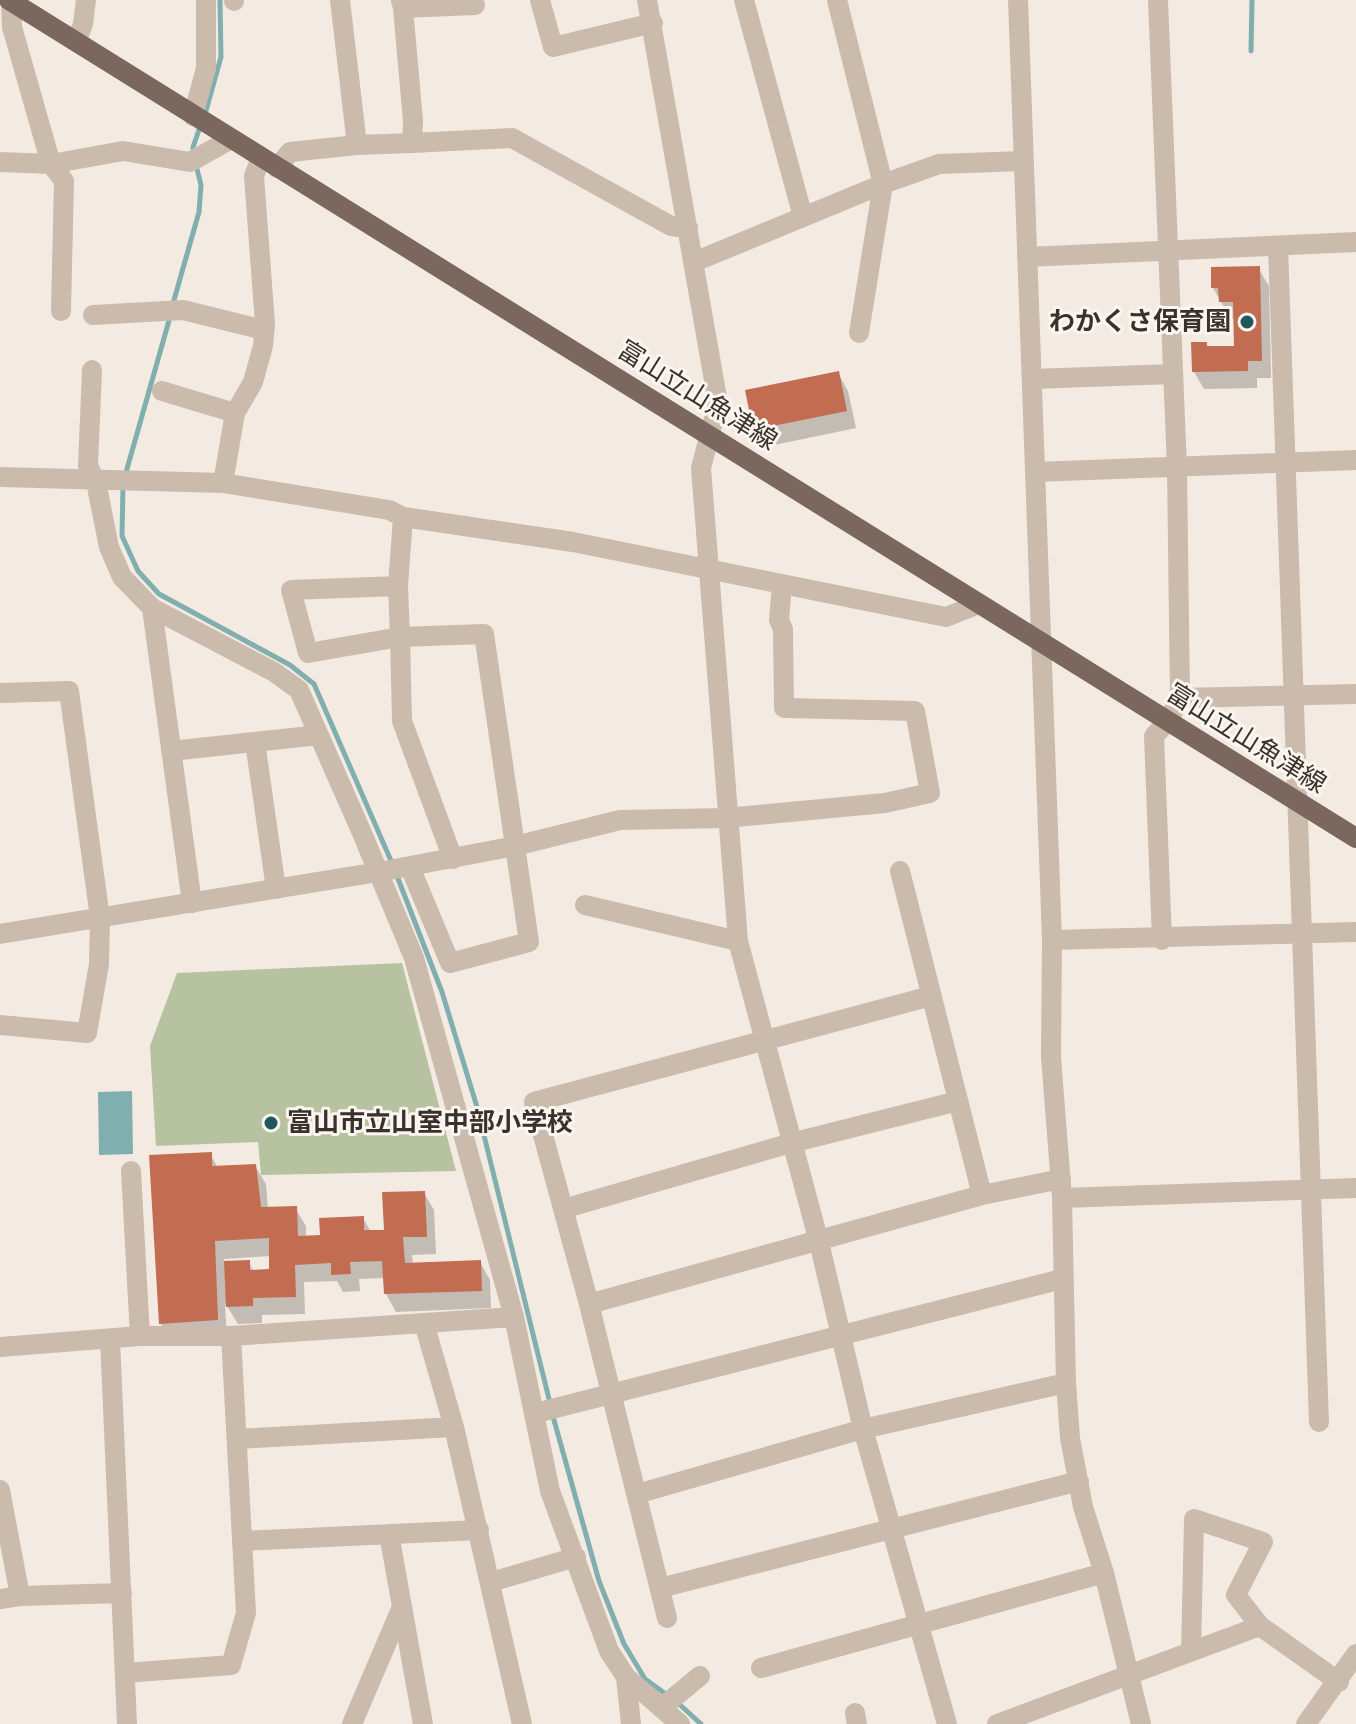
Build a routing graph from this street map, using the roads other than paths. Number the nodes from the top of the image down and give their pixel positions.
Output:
1 (86, 0) edge
2 (206, 0) edge
3 (340, 0) edge
4 (540, 0) edge
5 (647, 0) edge
6 (744, 0) edge
7 (837, 0) edge
8 (1018, 0) edge
9 (1158, 0) edge
10 (10, 1) edge
11 (402, 4) edge
12 (475, 5) dead end
13 (653, 23) junction
14 (76, 42) junction
15 (200, 120) junction
16 (231, 139) junction
17 (412, 143) junction
18 (357, 145) junction
19 (1023, 161) junction
20 (0, 162) edge
21 (269, 163) junction
22 (51, 164) junction
23 (883, 184) junction
24 (803, 217) junction
25 (688, 228) junction
26 (1356, 242) edge
27 (1278, 246) junction
28 (1167, 250) junction
29 (1027, 257) junction
30 (694, 262) junction
31 (61, 311) dead end
32 (93, 315) dead end
33 (264, 330) junction
34 (859, 333) dead end
35 (92, 370) dead end
36 (1173, 374) junction
37 (1032, 379) junction
38 (162, 391) dead end
39 (235, 413) junction
40 (708, 433) junction
41 (1356, 460) edge
42 (1287, 463) junction
43 (1177, 468) junction
44 (1035, 472) junction
45 (0, 477) edge
46 (104, 482) junction
47 (223, 483) junction
48 (403, 517) junction
49 (709, 568) junction
50 (782, 584) junction
51 (398, 586) junction
52 (979, 604) junction
53 (152, 608) junction
54 (400, 637) junction
55 (1041, 642) junction
56 (0, 693) edge
57 (1356, 694) edge
58 (1296, 697) junction
59 (1180, 698) junction
60 (1168, 721) junction
61 (319, 735) junction
62 (255, 742) junction
63 (171, 751) junction
64 (1296, 801) junction
65 (726, 818) junction
66 (1356, 838) edge
67 (515, 846) junction
68 (453, 859) junction
69 (408, 867) junction
70 (900, 871) dead end
71 (382, 872) junction
72 (276, 889) junction
73 (192, 903) junction
74 (585, 905) dead end
75 (100, 918) junction
76 (1356, 932) edge
77 (0, 934) edge
78 (1303, 935) junction
79 (1052, 940) junction
80 (1162, 940) junction
81 (738, 941) junction
82 (931, 996) junction
83 (0, 1025) edge
84 (766, 1042) junction
85 (958, 1101) junction
86 (791, 1143) junction
87 (131, 1171) dead end
88 (1061, 1188) junction
89 (1356, 1188) edge
90 (1311, 1189) junction
91 (982, 1195) junction
92 (563, 1209) junction
93 (819, 1242) junction
94 (1062, 1279) junction
95 (589, 1304) junction
96 (514, 1317) junction
97 (424, 1323) junction
98 (841, 1334) junction
99 (140, 1336) junction
100 (231, 1336) junction
101 (110, 1340) junction
102 (0, 1347) edge
103 (1066, 1383) junction
104 (612, 1397) junction
105 (539, 1412) junction
106 (1319, 1422) dead end
107 (454, 1427) junction
108 (863, 1429) junction
109 (237, 1439) junction
110 (1079, 1481) junction
111 (0, 1490) edge
112 (637, 1494) junction
113 (891, 1527) junction
114 (479, 1530) junction
115 (389, 1534) junction
116 (242, 1541) junction
117 (576, 1557) junction
118 (1104, 1573) junction
119 (491, 1582) junction
120 (660, 1588) junction
121 (122, 1593) junction
122 (10, 1598) edge
123 (402, 1607) junction
124 (667, 1618) dead end
125 (919, 1623) junction
126 (1260, 1626) junction
127 (1191, 1652) junction
128 (1356, 1654) edge
129 (761, 1668) dead end
130 (125, 1673) junction
131 (700, 1676) dead end
132 (1129, 1676) junction
133 (626, 1677) junction
134 (1339, 1682) junction
135 (662, 1707) junction
136 (127, 1724) edge
137 (352, 1724) edge
138 (423, 1724) edge
139 (522, 1724) edge
140 (631, 1724) edge
141 (680, 1724) edge
142 (947, 1724) edge
143 (997, 1724) edge
144 (1141, 1724) edge
145 (1306, 1724) edge

1 - 14 street
2 - 15 street
3 - 18 street
4 - 13 street
5 - 13 street
6 - 24 street
7 - 23 street
8 - 19 street
9 - 28 street
10 - 14 main road, 富山立山魚津線
10 - 22 street
11 - 12 street
11 - 17 street
13 - 25 street
14 - 15 main road, 富山立山魚津線
15 - 16 main road, 富山立山魚津線
16 - 21 main road, 富山立山魚津線
16 - 22 street
17 - 18 street
17 - 25 street
18 - 21 street
19 - 23 street
19 - 29 street
20 - 22 street
21 - 33 street
21 - 40 main road, 富山立山魚津線
22 - 31 street
23 - 24 street
23 - 34 street
24 - 30 street
25 - 30 street
26 - 27 street
27 - 28 street
27 - 42 street
28 - 29 street
28 - 36 street
29 - 37 street
30 - 40 street
32 - 33 street
33 - 39 street
35 - 46 street
36 - 37 street
36 - 43 street
37 - 44 street
38 - 39 street
39 - 47 street
40 - 49 street
40 - 52 main road, 富山立山魚津線
41 - 42 street
42 - 43 street
42 - 58 street
43 - 44 street
43 - 59 street
44 - 55 street
45 - 46 street
46 - 47 street
46 - 53 street
47 - 48 street
48 - 49 street
48 - 51 street
49 - 50 street
49 - 65 street
50 - 52 street
50 - 65 street
51 - 54 street
51 - 54 street
52 - 55 main road, 富山立山魚津線
53 - 61 street
53 - 63 street
54 - 67 street
54 - 68 street
55 - 60 main road, 富山立山魚津線
55 - 79 street
56 - 75 street
57 - 58 street
58 - 59 street
58 - 64 street
59 - 60 street
60 - 64 main road, 富山立山魚津線
60 - 80 street
61 - 62 street
61 - 71 street
62 - 63 street
62 - 72 street
63 - 73 street
64 - 66 main road, 富山立山魚津線
64 - 78 street
65 - 67 street
65 - 81 street
67 - 68 street
67 - 69 street
68 - 69 street
69 - 71 street
70 - 82 street
71 - 72 street
71 - 96 street
72 - 73 street
73 - 75 street
74 - 81 street
75 - 77 street
75 - 83 street
76 - 78 street
78 - 80 street
78 - 90 street
79 - 80 street
79 - 88 street
81 - 84 street
82 - 84 street
82 - 85 street
84 - 86 street
84 - 92 street
85 - 86 street
85 - 91 street
86 - 92 street
86 - 93 street
87 - 99 street
88 - 90 street
88 - 91 street
88 - 94 street
89 - 90 street
90 - 106 street
91 - 93 street
92 - 95 street
93 - 95 street
93 - 98 street
94 - 98 street
94 - 103 street
95 - 104 street
96 - 97 street
96 - 105 street
97 - 100 street
97 - 107 street
98 - 104 street
98 - 108 street
99 - 100 street
99 - 101 street
100 - 109 street
101 - 102 street
101 - 121 street
103 - 108 street
103 - 110 street
104 - 105 street
104 - 112 street
105 - 117 street
107 - 109 street
107 - 114 street
108 - 112 street
108 - 113 street
109 - 116 street
110 - 113 street
110 - 118 street
111 - 122 street
112 - 120 street
113 - 120 street
113 - 125 street
114 - 115 street
114 - 119 street
115 - 116 street
115 - 123 street
116 - 130 street
117 - 119 street
117 - 133 street
118 - 125 street
118 - 132 street
119 - 139 street
120 - 124 street
121 - 122 street
121 - 130 street
123 - 137 street
123 - 138 street
125 - 129 street
125 - 142 street
126 - 127 street
126 - 127 street
126 - 134 street
127 - 132 street
128 - 134 street
130 - 136 street
131 - 135 street
132 - 143 street
132 - 144 street
133 - 135 street
133 - 140 street
134 - 145 street
135 - 141 street

